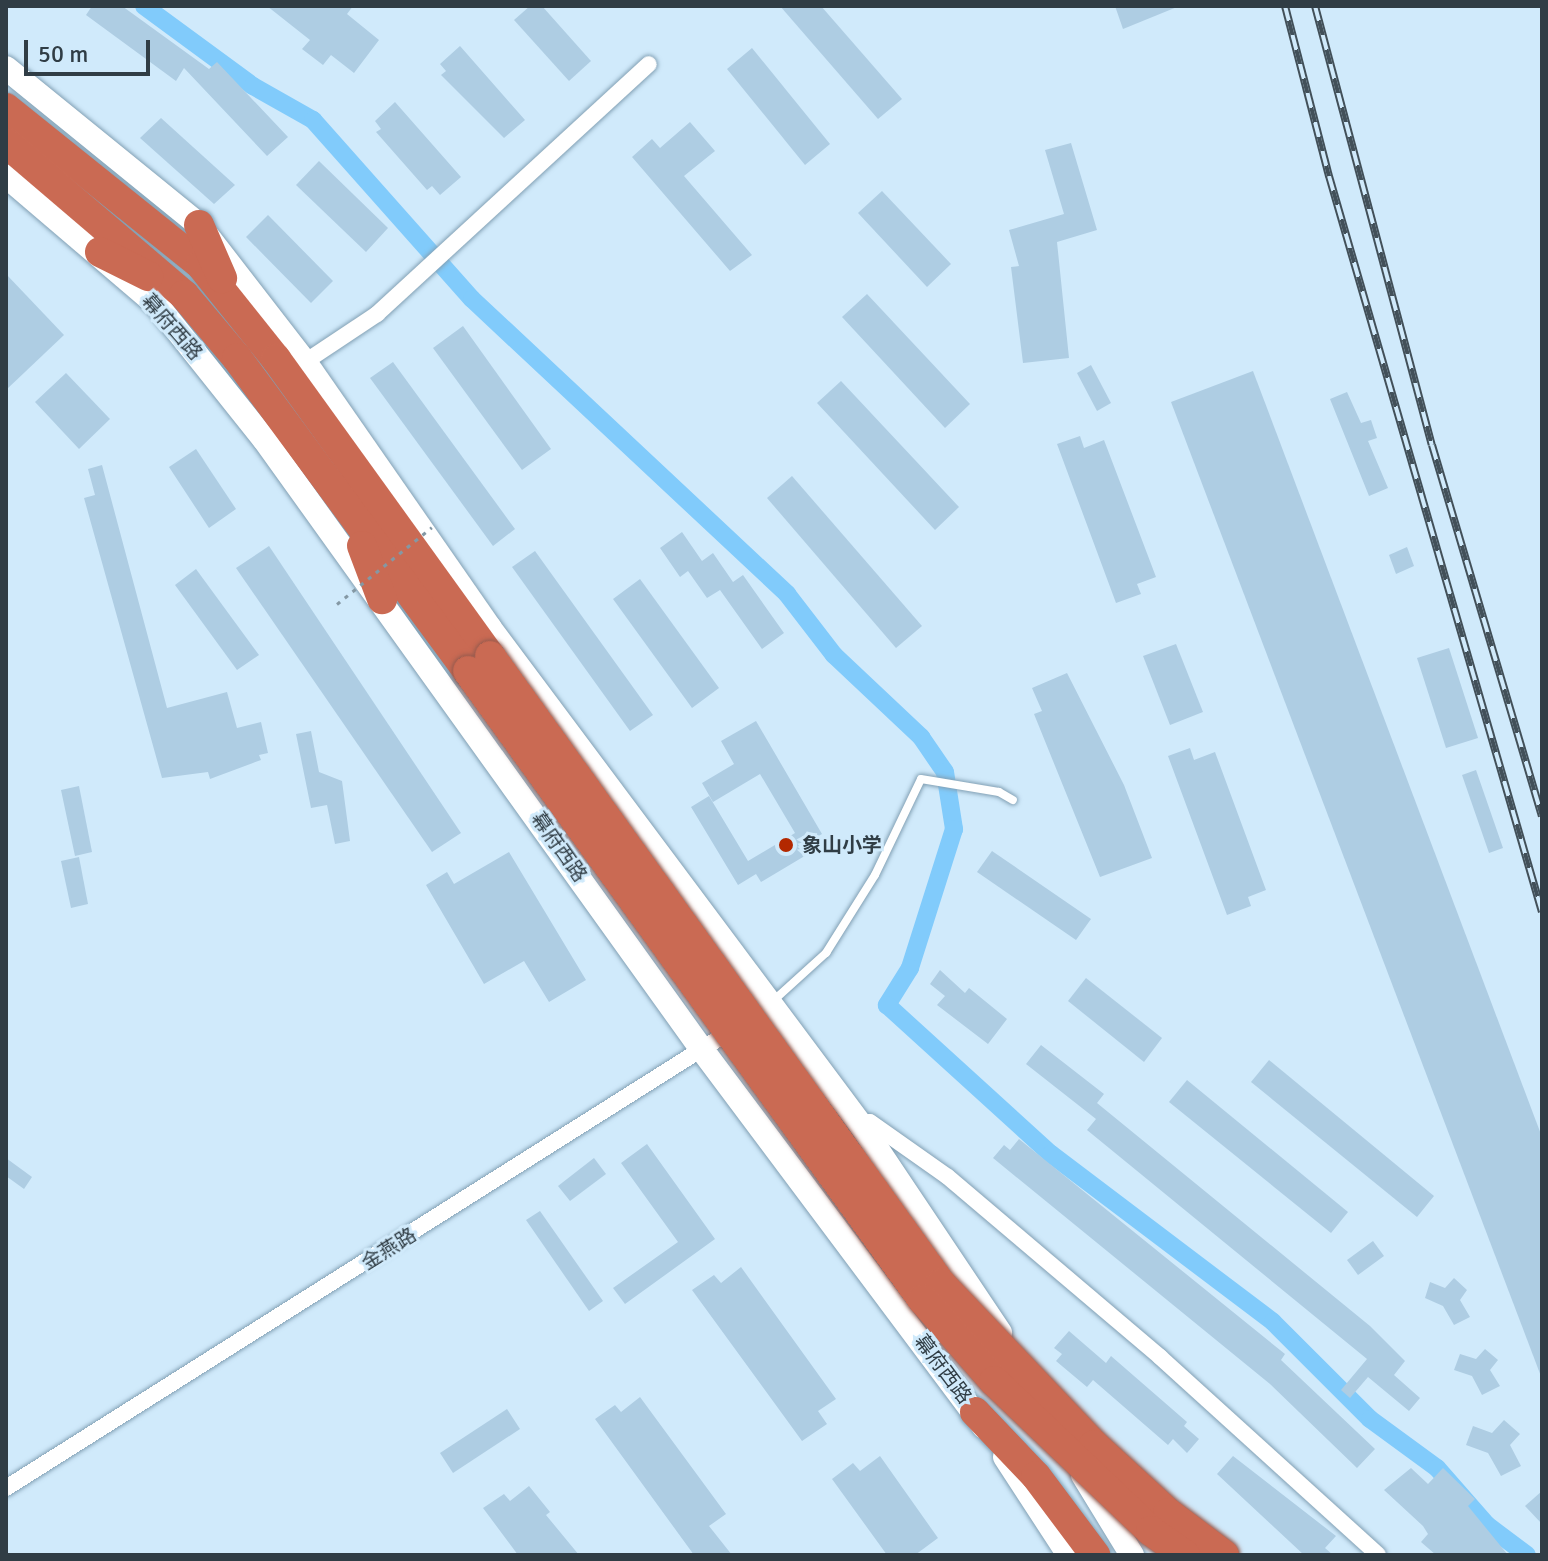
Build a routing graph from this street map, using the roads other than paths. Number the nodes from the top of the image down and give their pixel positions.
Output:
1 (649, 64) dead end
2 (6, 68) edge
3 (6, 108) edge
4 (6, 143) edge
5 (6, 176) edge
6 (199, 225) junction
7 (100, 252) junction
8 (184, 295) junction
9 (236, 309) junction
10 (305, 362) junction
11 (348, 510) junction
12 (439, 591) junction
13 (382, 599) junction
14 (485, 622) junction
15 (479, 663) junction
16 (1013, 800) dead end
17 (700, 912) junction
18 (640, 962) junction
19 (769, 1004) junction
20 (741, 1025) junction
21 (703, 1051) junction
22 (802, 1109) junction
23 (861, 1125) junction
24 (767, 1136) junction
25 (915, 1206) junction
26 (975, 1412) junction
27 (6, 1488) edge
28 (1069, 1555) edge
29 (1095, 1555) edge
30 (1132, 1555) edge
31 (1185, 1555) edge
32 (1224, 1555) edge
33 (1378, 1555) edge

1 - 10 street
2 - 6 main road
3 - 9 highway, 幕府西路
4 - 8 highway, 幕府西路
5 - 7 main road, 幕府西路
6 - 9 highway
6 - 10 main road
7 - 8 highway
7 - 13 main road, 幕府西路
8 - 11 highway, 幕府西路
9 - 12 highway, 幕府西路
10 - 14 main road
11 - 13 highway
11 - 15 highway, 幕府西路
12 - 14 highway
12 - 15 highway, 幕府西路
13 - 18 main road, 幕府西路
14 - 17 main road
15 - 31 highway, 幕府西路, bridge
15 - 32 highway, 幕府西路, bridge
16 - 19 lane
17 - 18 main road
17 - 19 main road
18 - 21 main road, 幕府西路
19 - 20 street, 金燕路
19 - 23 main road
20 - 21 street, 金燕路
20 - 22 main road
21 - 24 main road, 幕府西路
21 - 27 street, 金燕路
22 - 24 main road
22 - 25 main road
23 - 25 main road
23 - 33 street
24 - 26 main road, 幕府西路
25 - 30 main road
26 - 28 main road, 幕府西路
26 - 29 highway

